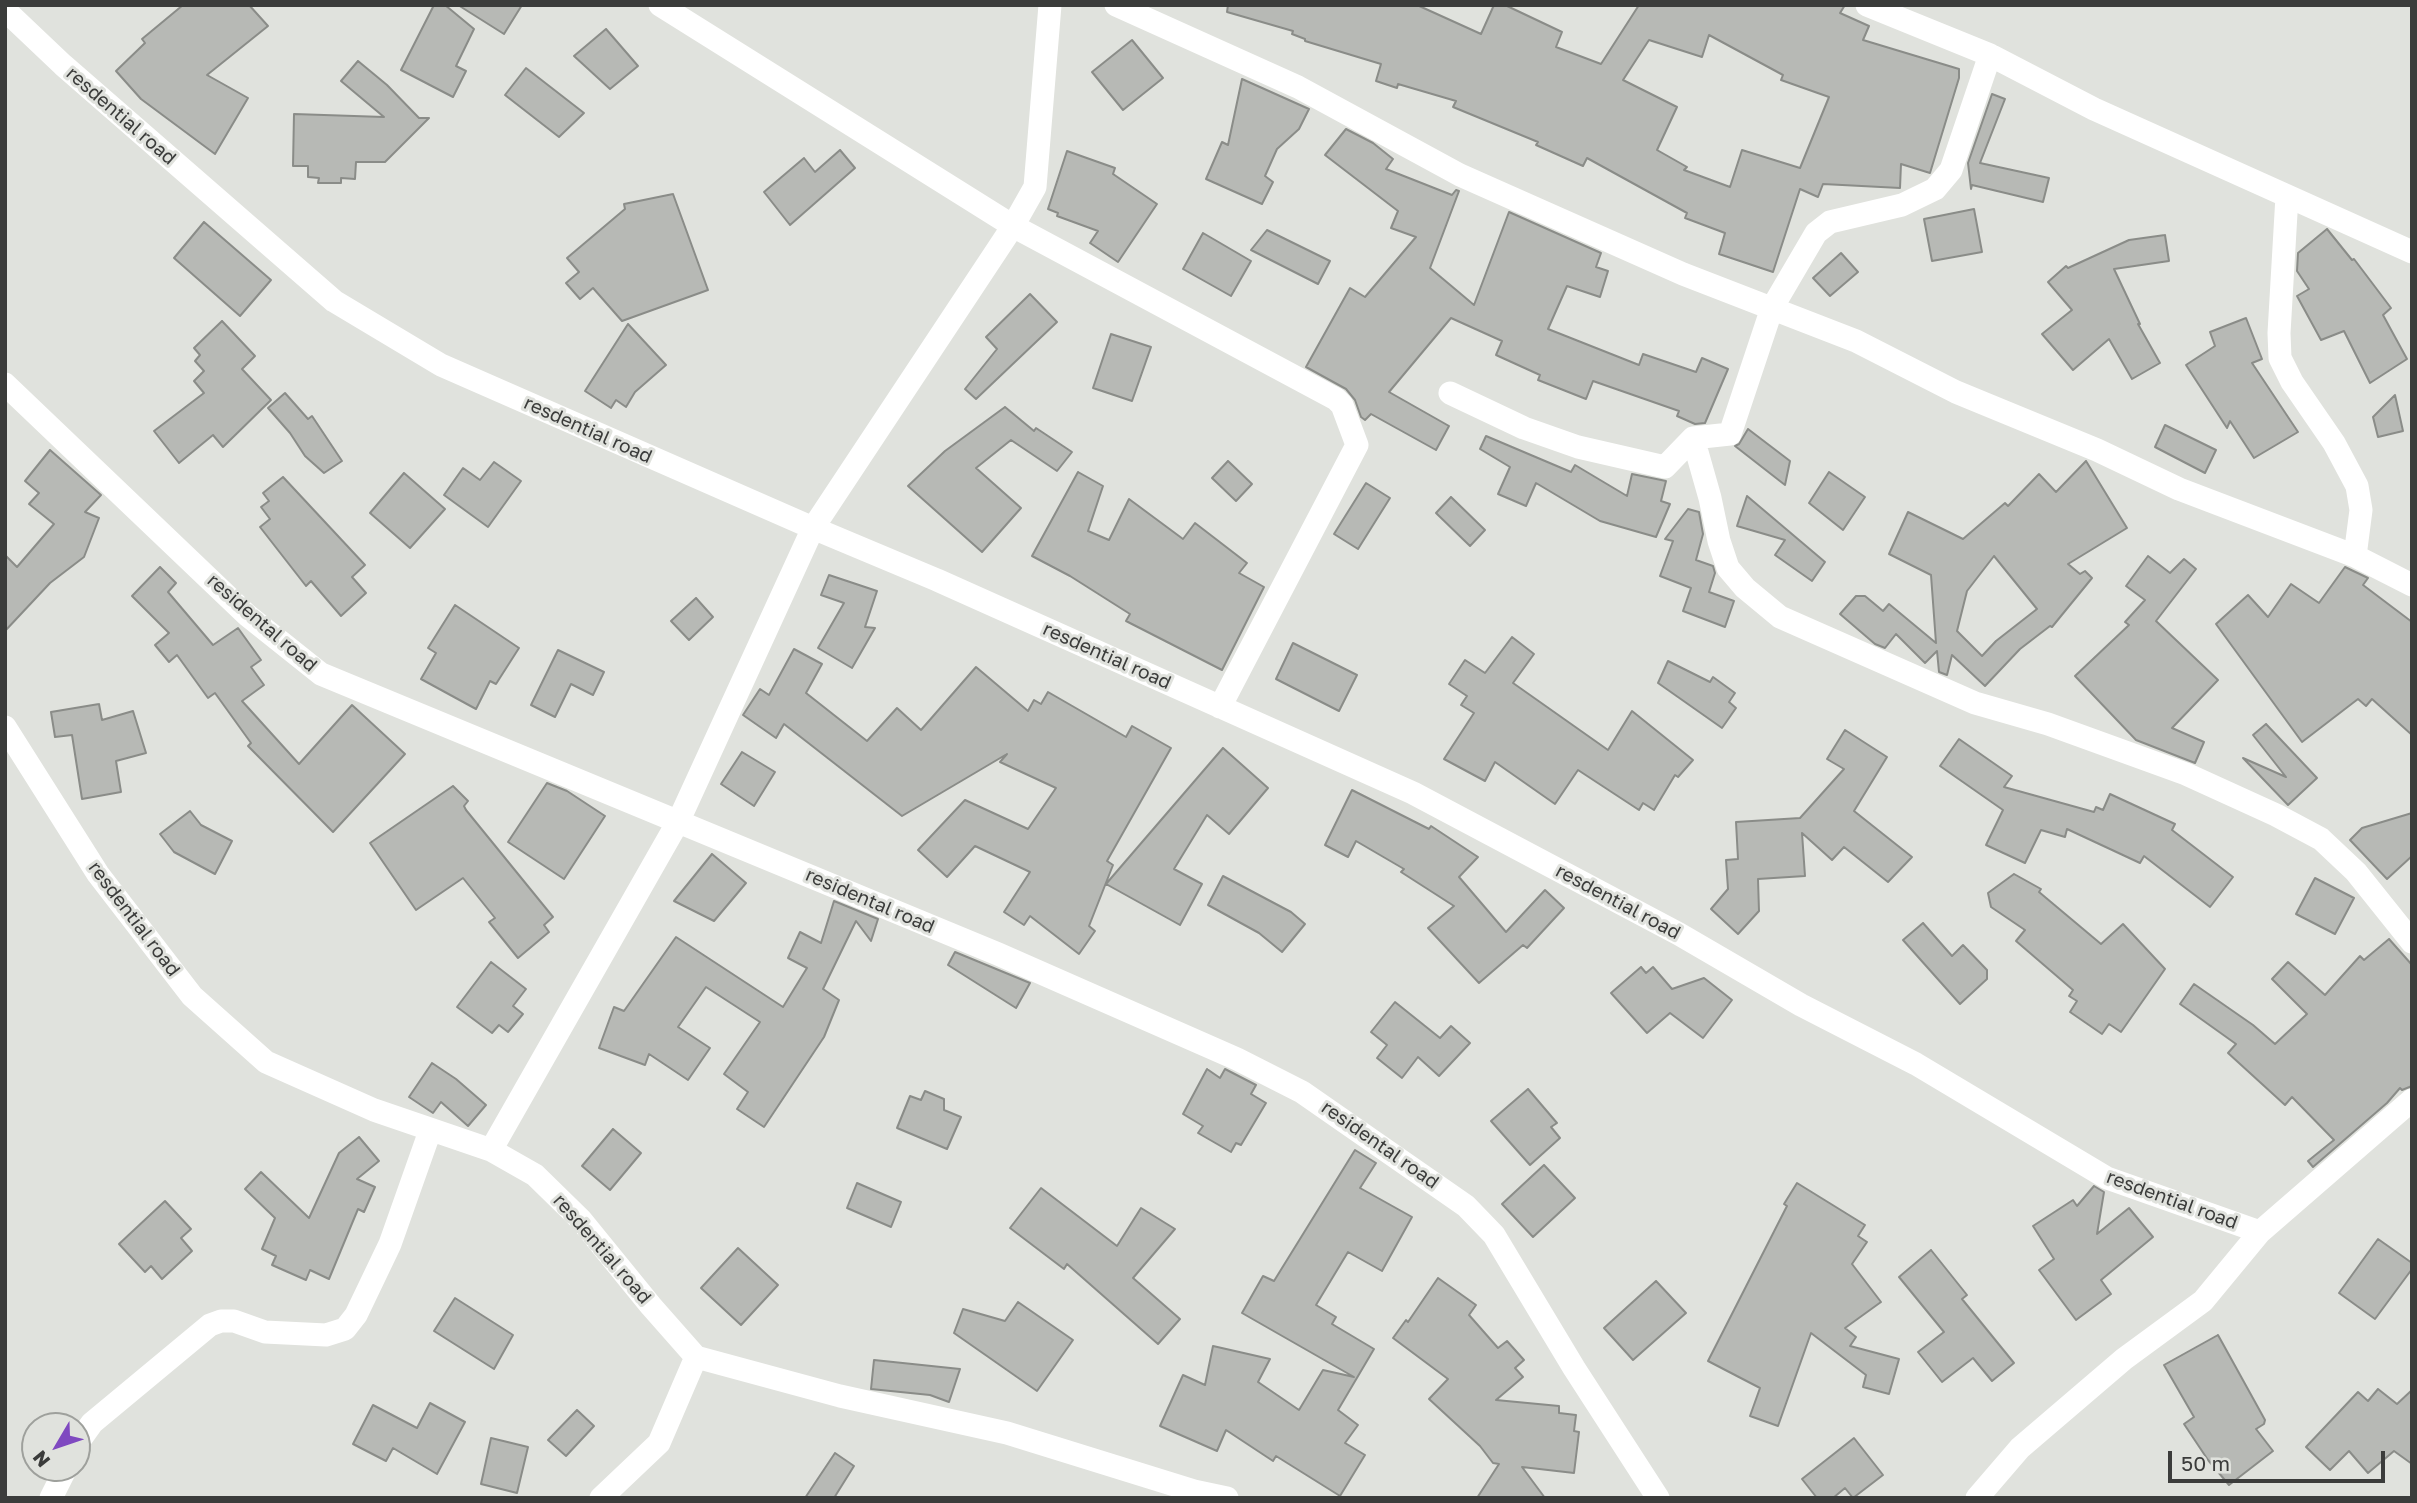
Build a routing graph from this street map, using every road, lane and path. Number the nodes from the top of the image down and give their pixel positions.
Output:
1 (660, 5) edge
2 (1050, 5) edge
3 (1116, 5) edge
4 (1867, 5) edge
5 (5, 10) edge
6 (1920, 16) edge
7 (1990, 55) junction
8 (2287, 196) junction
9 (1013, 226) junction
10 (2412, 252) edge
11 (1772, 308) junction
12 (5, 384) edge
13 (1450, 393) dead end
14 (1693, 438) junction
15 (813, 528) junction
16 (2355, 556) junction
17 (2412, 585) edge
18 (1220, 707) junction
19 (5, 727) edge
20 (679, 820) junction
21 (2412, 942) edge
22 (2412, 1100) edge
23 (430, 1131) junction
24 (491, 1150) junction
25 (2260, 1232) junction
26 (696, 1357) junction
27 (91, 1424) edge
28 (59, 1482) edge
29 (51, 1498) edge
30 (601, 1498) edge
31 (1227, 1498) edge
32 (1658, 1498) edge
33 (1977, 1498) edge

1 - 9 street
2 - 9 street
3 - 11 street
4 - 6 street
5 - 15 street, resdential road
6 - 7 street
7 - 8 street
7 - 11 street
8 - 10 street
8 - 16 street
9 - 15 street
9 - 18 street
11 - 14 street
11 - 16 street
12 - 20 street, residental road
13 - 14 street
14 - 21 street
15 - 18 street, resdential road
15 - 20 street
16 - 17 street
18 - 25 street, resdential road
19 - 23 street, resdential road
20 - 24 street
20 - 32 street, residental road
22 - 25 street, resdential road
23 - 24 street, resdential road
23 - 27 street
24 - 26 street, resdential road
25 - 33 street, resdential road
26 - 30 street
26 - 31 street
28 - 29 street

